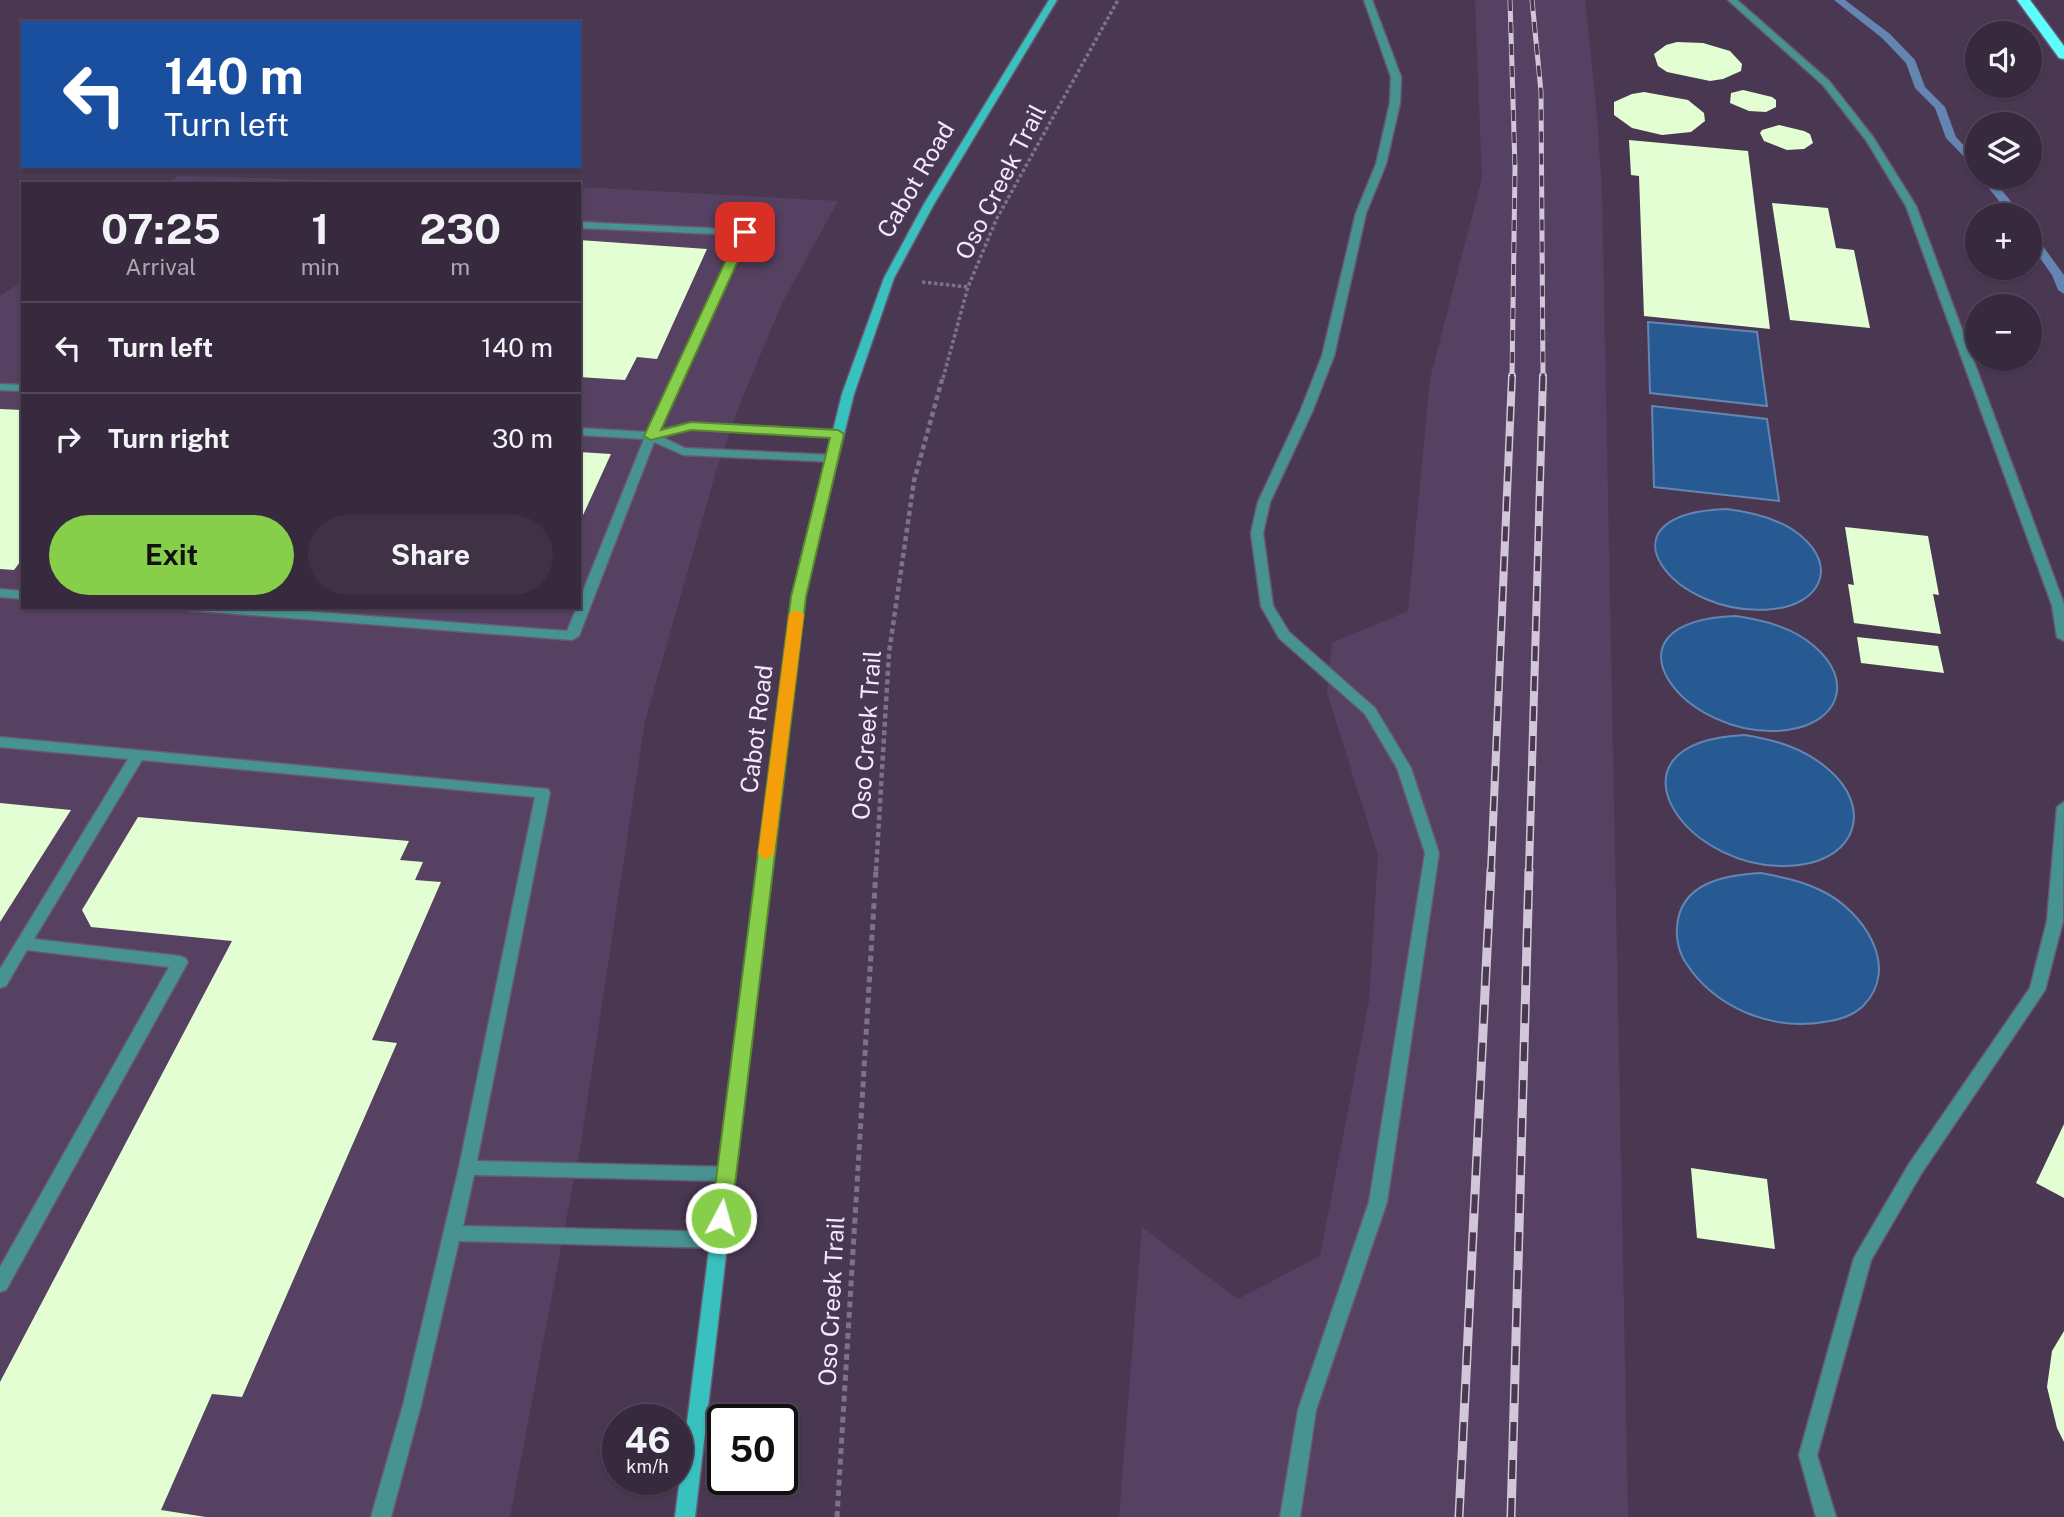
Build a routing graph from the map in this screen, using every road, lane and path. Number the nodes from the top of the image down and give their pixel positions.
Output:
1 (1053, 0) edge
2 (1118, 0) edge
3 (1368, 0) edge
4 (1732, 0) edge
5 (2023, 0) edge
6 (2064, 55) edge
7 (581, 225) edge
8 (890, 278) junction
9 (968, 287) junction
10 (0, 387) edge
11 (21, 388) edge
12 (581, 430) edge
13 (838, 434) junction
14 (651, 436) junction
15 (832, 459) junction
16 (0, 593) edge
17 (21, 594) edge
18 (218, 609) edge
19 (2064, 637) edge
20 (0, 742) edge
21 (138, 755) junction
22 (2064, 807) edge
23 (23, 944) junction
24 (0, 982) edge
25 (468, 1168) junction
26 (726, 1174) junction
27 (453, 1233) junction
28 (719, 1240) junction
29 (0, 1284) edge
30 (381, 1517) edge
31 (685, 1517) edge
32 (837, 1517) edge
33 (1290, 1517) edge
34 (1826, 1517) edge

1 - 8 main road, Cabot Road
2 - 9 path, Oso Creek Trail
3 - 33 lane
4 - 19 lane
5 - 6 highway
7 - 14 lane
8 - 9 path
8 - 13 main road, Cabot Road
9 - 32 path, Oso Creek Trail
10 - 11 lane
12 - 14 lane
13 - 14 lane
13 - 15 main road, Cabot Road
14 - 15 lane
14 - 18 lane
15 - 26 main road, Cabot Road
16 - 17 lane
20 - 21 lane
21 - 23 lane
21 - 25 lane
22 - 34 lane
23 - 24 lane
23 - 29 lane
25 - 26 lane
25 - 27 lane
26 - 28 main road, Cabot Road
27 - 28 lane
27 - 30 lane
28 - 31 main road, Cabot Road

